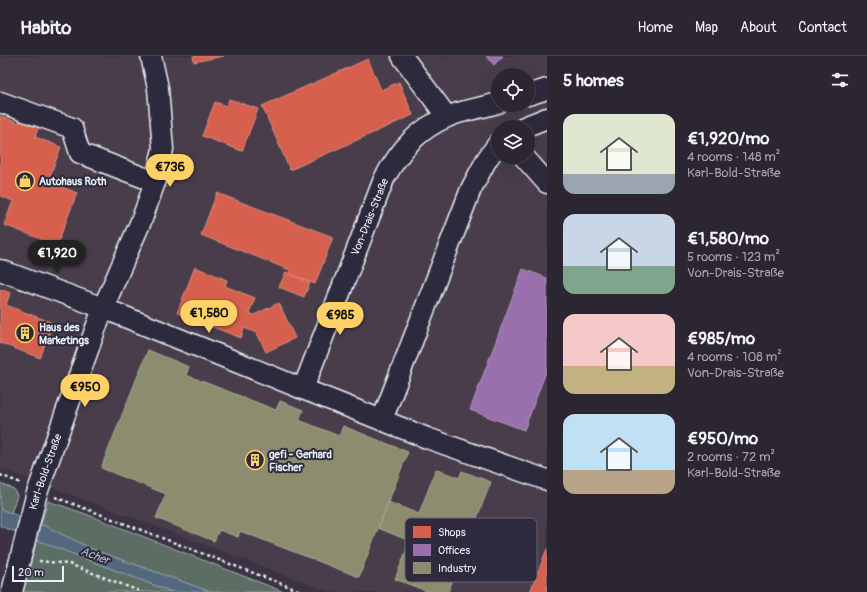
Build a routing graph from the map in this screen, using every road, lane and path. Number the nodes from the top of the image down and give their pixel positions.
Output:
1 (151, 56) edge
2 (402, 56) edge
3 (547, 89) edge
4 (535, 93) edge
5 (0, 102) edge
6 (491, 106) edge
7 (447, 117) junction
8 (547, 118) edge
9 (535, 123) edge
10 (491, 154) edge
11 (530, 164) edge
12 (155, 182) junction
13 (547, 183) edge
14 (0, 270) edge
15 (103, 308) junction
16 (303, 389) junction
17 (382, 420) junction
18 (0, 475) edge
19 (547, 480) edge
20 (37, 493) junction
21 (19, 559) junction
22 (12, 592) edge
23 (142, 592) edge
24 (303, 592) edge

1 - 12 street, Karl-Bold-Straße
2 - 7 street
3 - 4 street
5 - 12 street
6 - 7 street, Von-Drais-Straße
7 - 16 street, Von-Drais-Straße
8 - 9 street
10 - 17 street
11 - 13 street
12 - 15 street, Karl-Bold-Straße
14 - 15 street
15 - 16 street
15 - 20 street, Karl-Bold-Straße
16 - 17 street
17 - 19 street
18 - 20 path
20 - 21 street, Karl-Bold-Straße
20 - 24 path
21 - 22 street, Karl-Bold-Straße
21 - 23 path

